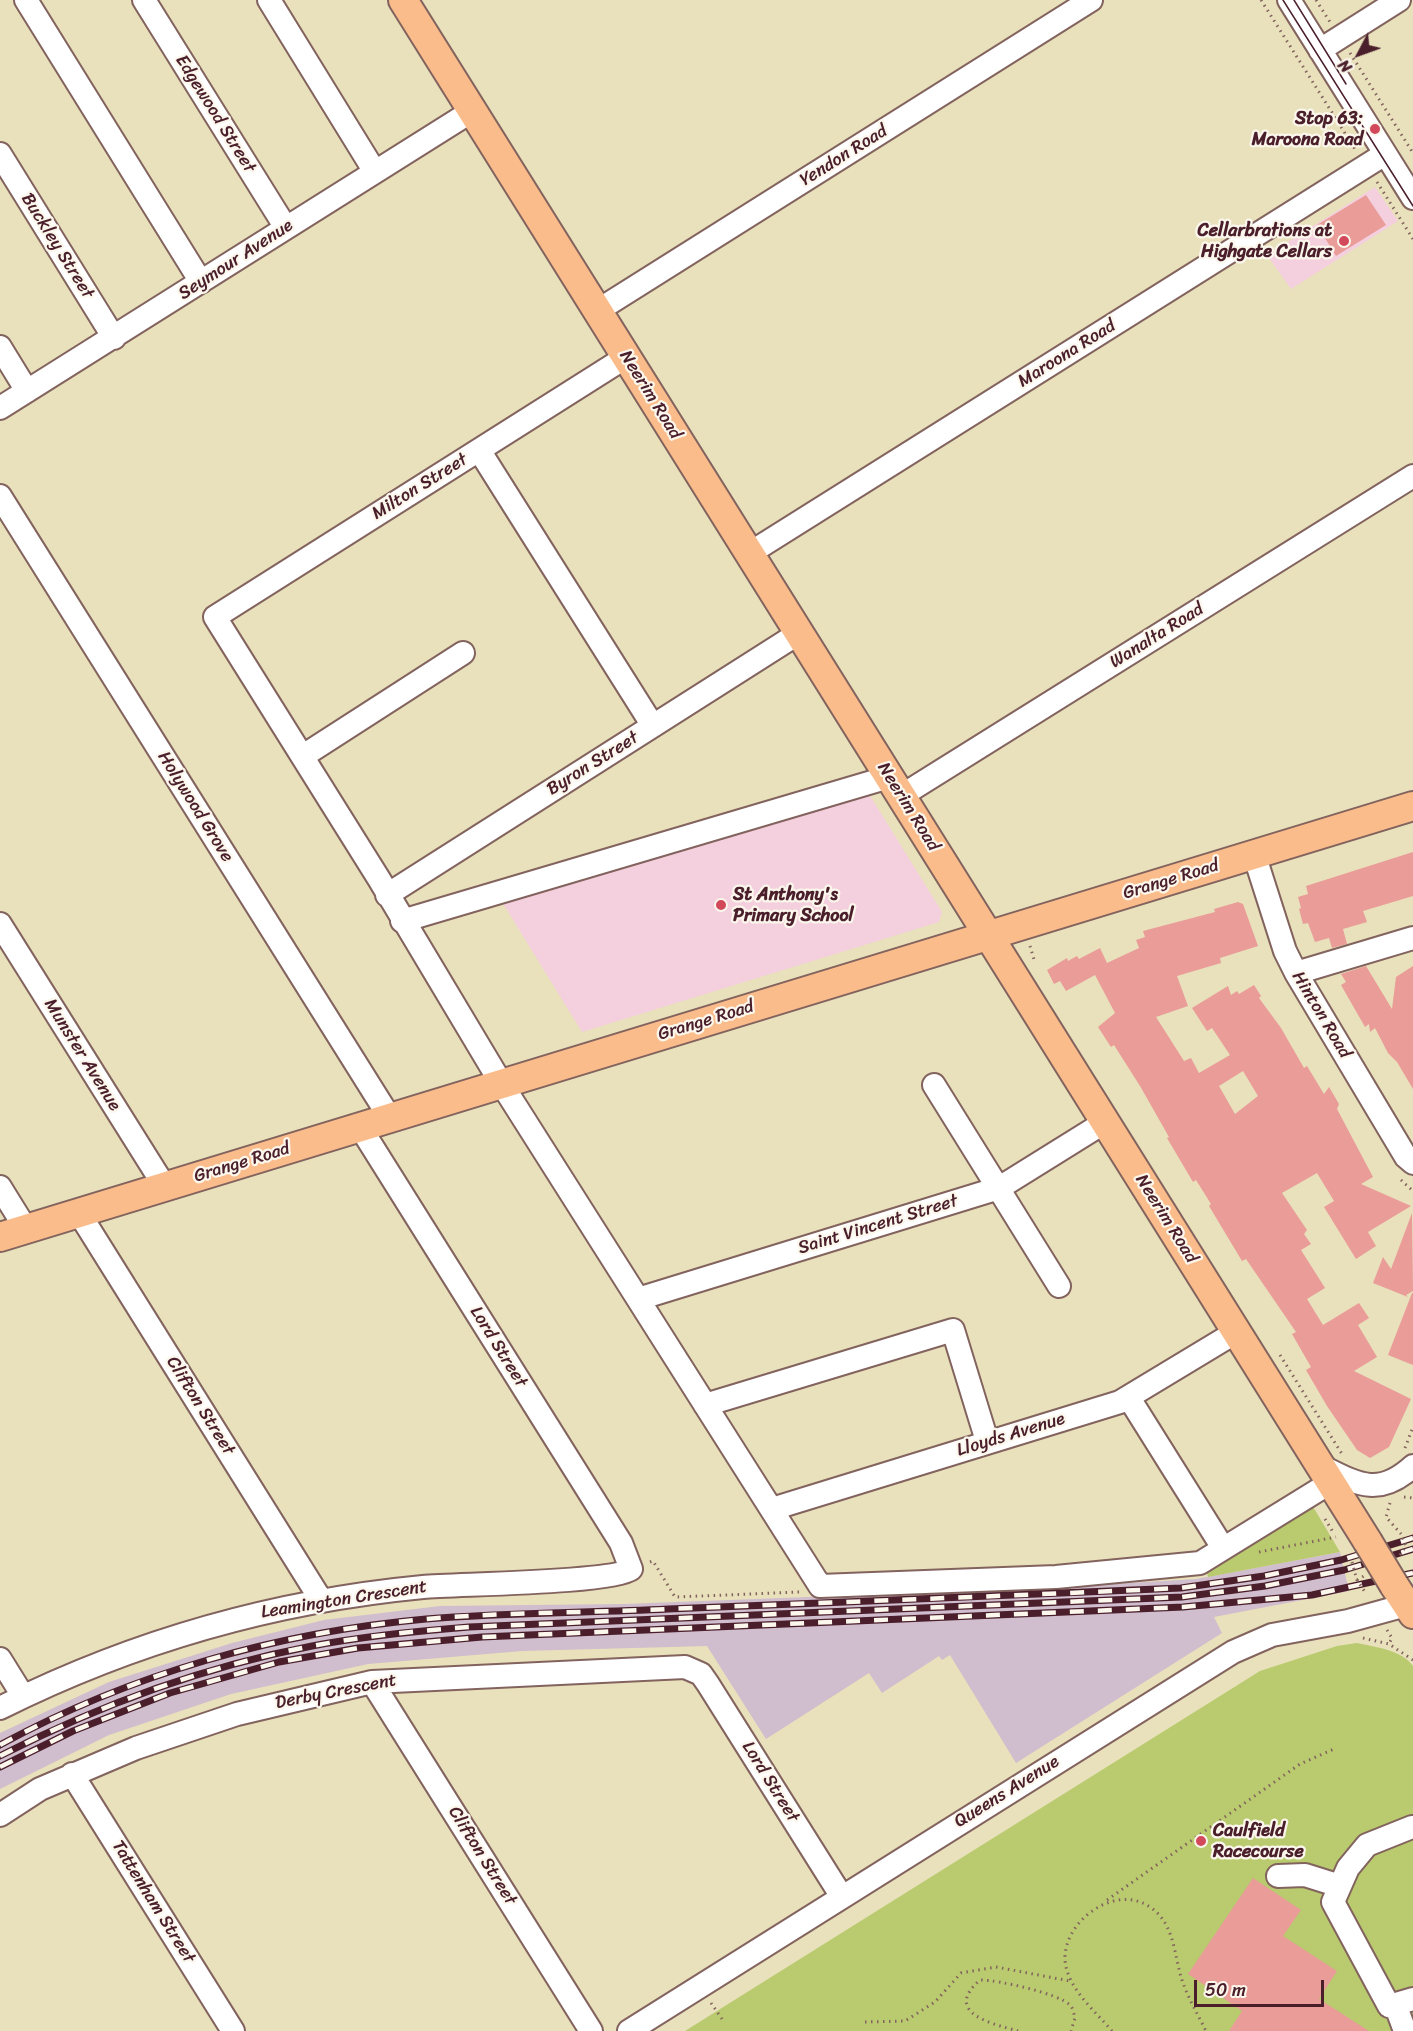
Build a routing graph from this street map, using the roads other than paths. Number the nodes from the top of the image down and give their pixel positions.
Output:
1 (26, 0) edge
2 (144, 0) edge
3 (269, 0) edge
4 (403, 0) edge
5 (1091, 0) edge
6 (1289, 0) edge
7 (1399, 0) edge
8 (1320, 50) junction
9 (472, 111) junction
10 (0, 154) edge
11 (1376, 160) junction
12 (375, 171) junction
13 (1413, 198) edge
14 (286, 228) junction
15 (201, 282) junction
16 (597, 311) junction
17 (114, 338) junction
18 (0, 346) edge
19 (626, 357) junction
20 (27, 391) junction
21 (0, 408) edge
22 (479, 450) junction
23 (1413, 476) edge
24 (0, 496) edge
25 (750, 553) junction
26 (799, 633) junction
27 (463, 653) dead end
28 (653, 726) junction
29 (303, 756) junction
30 (895, 786) junction
31 (1413, 806) edge
32 (1254, 854) junction
33 (387, 895) junction
34 (402, 921) junction
35 (0, 924) edge
36 (988, 935) junction
37 (1413, 938) edge
38 (1296, 973) junction
39 (501, 1083) junction
40 (934, 1085) dead end
41 (390, 1118) junction
42 (1105, 1122) junction
43 (360, 1127) junction
44 (1413, 1163) edge
45 (0, 1187) edge
46 (165, 1187) junction
47 (999, 1188) junction
48 (79, 1213) junction
49 (13, 1233) edge
50 (1059, 1286) dead end
51 (638, 1299) junction
52 (1236, 1332) junction
53 (1129, 1398) junction
54 (705, 1405) junction
55 (987, 1442) junction
56 (1413, 1466) edge
57 (1320, 1477) junction
58 (772, 1509) junction
59 (1223, 1548) junction
60 (631, 1569) joint
61 (321, 1600) junction
62 (1399, 1604) edge
63 (0, 1659) edge
64 (694, 1669) joint
65 (372, 1682) junction
66 (23, 1696) junction
67 (0, 1708) edge
68 (72, 1774) junction
69 (0, 1815) edge
70 (1412, 1827) edge
71 (1278, 1876) dead end
72 (1340, 1886) junction
73 (842, 1897) junction
74 (1404, 2002) edge
75 (233, 2031) edge
76 (591, 2031) edge
77 (629, 2031) edge
78 (1405, 2031) edge

1 - 15 street
2 - 14 street, Edgewood Street
3 - 12 street
4 - 9 main road, Neerim Road
5 - 16 street, Yendon Road
6 - 8 street
7 - 8 street
8 - 11 street
9 - 12 street, Seymour Avenue
9 - 16 main road, Neerim Road
10 - 17 street, Buckley Street
11 - 13 street
11 - 25 street, Maroona Road
12 - 14 street, Seymour Avenue
14 - 15 street, Seymour Avenue
15 - 17 street, Seymour Avenue
16 - 19 main road, Neerim Road
17 - 20 street, Seymour Avenue
18 - 20 street
19 - 22 street, Milton Street
19 - 25 main road, Neerim Road
20 - 21 street, Seymour Avenue
22 - 28 street
22 - 29 street, Milton Street
23 - 30 street, Wanalta Road
24 - 41 street, Holywood Grove
25 - 26 main road, Neerim Road
26 - 28 street, Byron Street
26 - 30 main road, Neerim Road
27 - 29 street
28 - 33 street, Byron Street
29 - 33 street
30 - 34 street, Wanalta Road
30 - 36 main road, Neerim Road
31 - 32 main road, Grange Road
32 - 36 main road, Grange Road
32 - 38 street, Hinton Road
33 - 34 street
34 - 39 street
35 - 46 street, Munster Avenue
36 - 39 main road, Grange Road
36 - 42 main road, Neerim Road
37 - 38 street
38 - 44 street, Hinton Road
39 - 41 main road, Grange Road
39 - 51 street
40 - 47 street
41 - 43 main road, Grange Road
42 - 47 street, Saint Vincent Street
42 - 52 main road, Neerim Road
43 - 46 main road, Grange Road
43 - 60 street, Lord Street
45 - 49 street
46 - 48 main road, Grange Road
47 - 50 street
47 - 51 street, Saint Vincent Street
48 - 49 main road, Grange Road
48 - 61 street, Clifton Street
51 - 54 street
52 - 53 street, Lloyds Avenue
52 - 57 main road, Neerim Road
53 - 55 street, Lloyds Avenue
53 - 59 street
54 - 55 street
54 - 58 street
55 - 58 street, Lloyds Avenue
56 - 57 street
57 - 59 street
57 - 62 main road, Neerim Road, bridge
58 - 59 street
60 - 61 street, Leamington Crescent
61 - 66 street, Leamington Crescent
62 - 73 street, Queens Avenue
63 - 66 street
64 - 65 street, Derby Crescent
64 - 73 street, Lord Street
65 - 68 street, Derby Crescent
65 - 76 street, Clifton Street
66 - 67 street, Leamington Crescent
68 - 69 street, Derby Crescent
68 - 75 street, Tattenham Street
70 - 72 street
71 - 72 street
72 - 74 street
73 - 77 street, Queens Avenue
74 - 78 street

